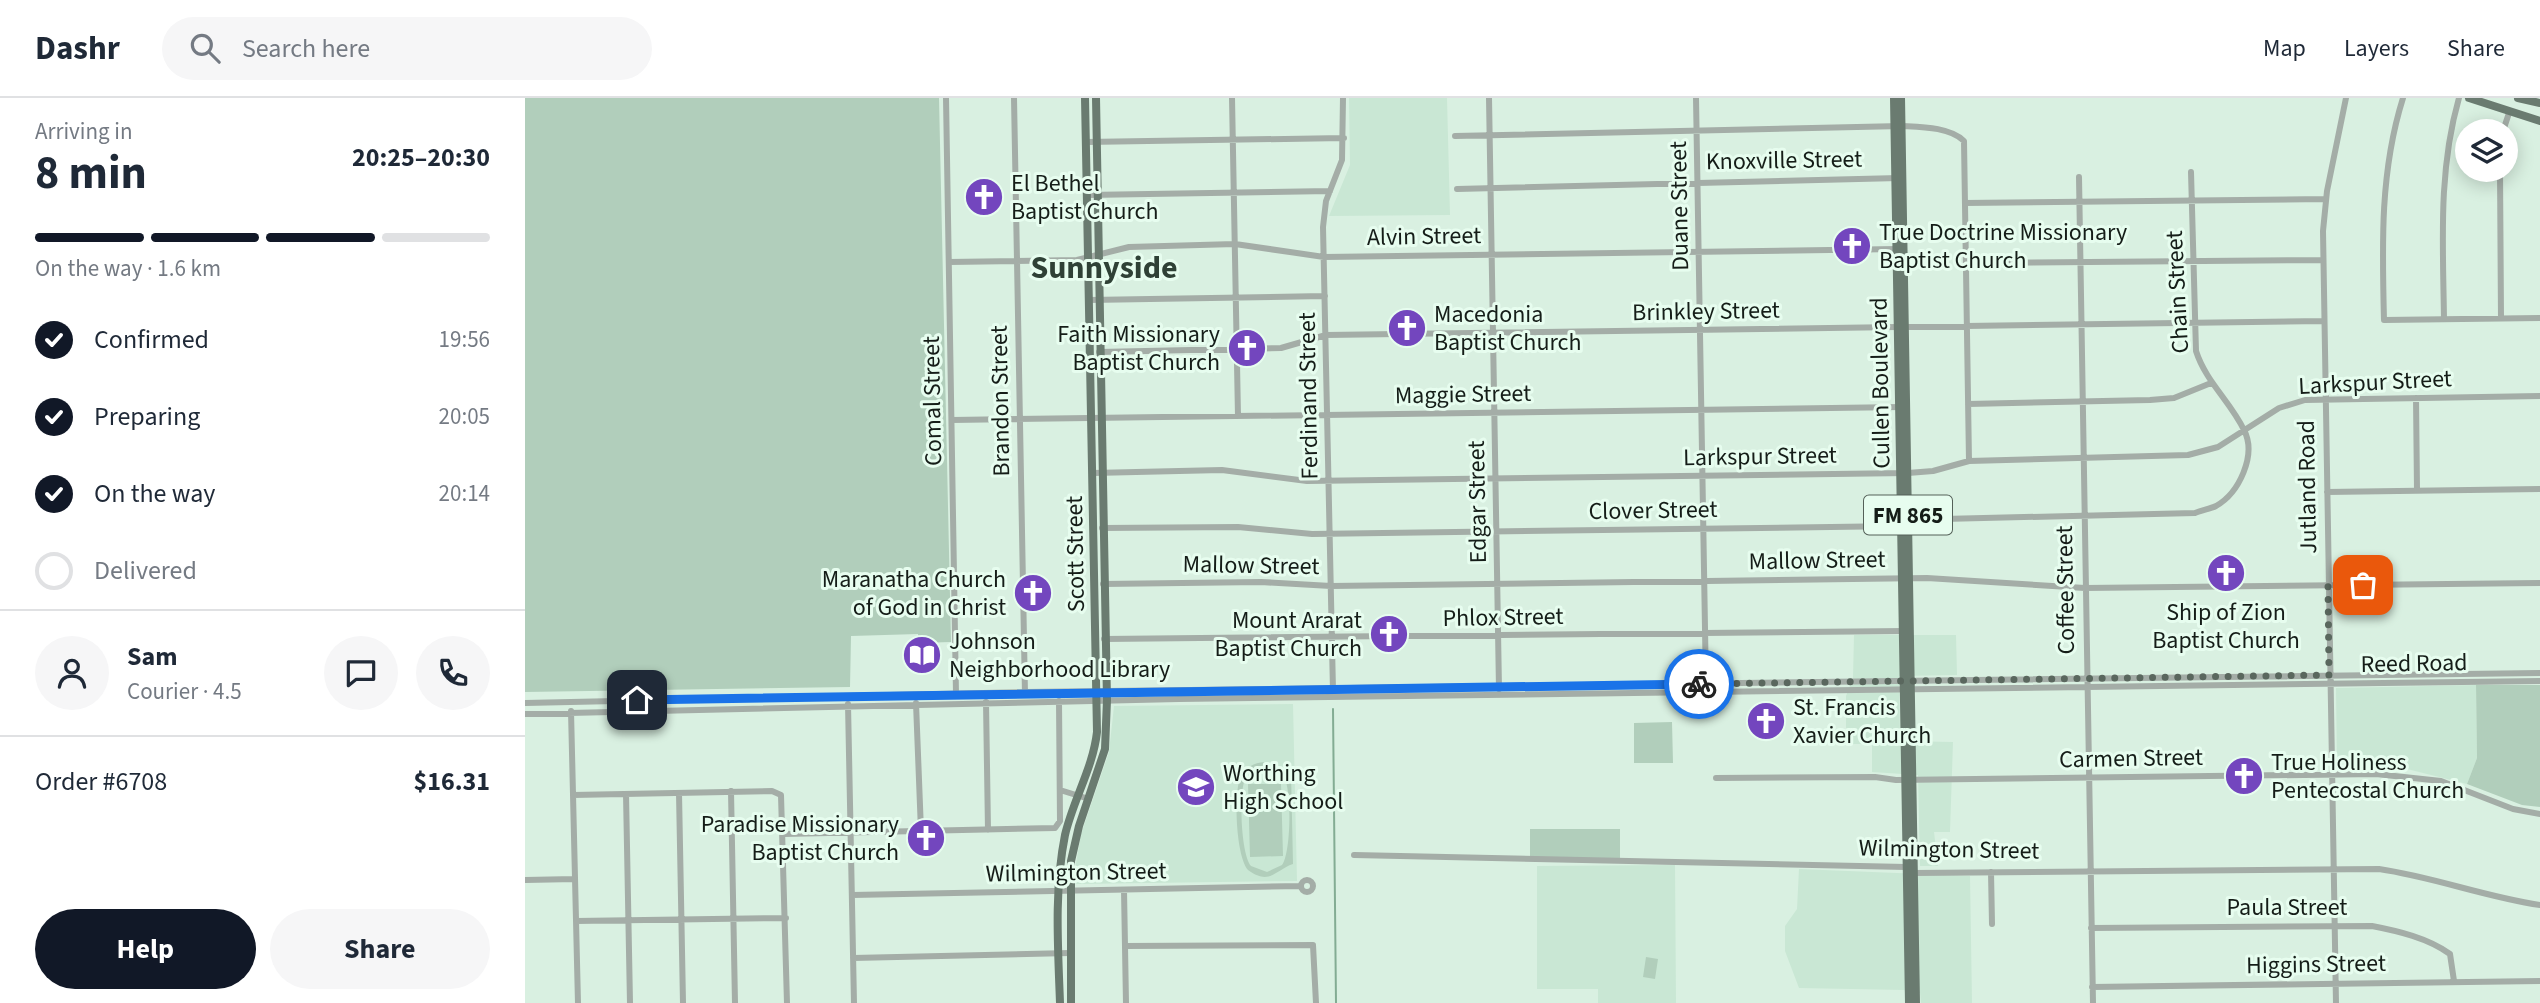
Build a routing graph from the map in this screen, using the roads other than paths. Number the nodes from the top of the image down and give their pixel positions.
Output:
1 (946, 98) edge
2 (1014, 98) edge
3 (1085, 98) edge
4 (1096, 98) edge
5 (1232, 98) edge
6 (1343, 98) edge
7 (1489, 98) edge
8 (1696, 98) edge
9 (1894, 98) edge
10 (1901, 98) edge
11 (2346, 98) edge
12 (2403, 98) edge
13 (2459, 98) edge
14 (2469, 98) edge
15 (2518, 98) edge
16 (2540, 103) edge
17 (2509, 113) junction
18 (2507, 119) edge
19 (2540, 121) edge
20 (1898, 126) junction
21 (1697, 129) junction
22 (1455, 136) dead end
23 (1490, 136) junction
24 (1344, 138) junction
25 (1233, 140) junction
26 (1086, 142) junction
27 (1097, 142) junction
28 (2191, 172) dead end
29 (2080, 177) dead end
30 (1899, 178) junction
31 (1698, 181) junction
32 (2500, 182) edge
33 (1490, 187) junction
34 (1457, 189) dead end
35 (1329, 191) junction
36 (1235, 192) junction
37 (1098, 194) junction
38 (1087, 195) junction
39 (2326, 199) junction
40 (2192, 201) junction
41 (2080, 202) junction
42 (1965, 203) junction
43 (1235, 244) junction
44 (1900, 249) junction
45 (1699, 251) junction
46 (1099, 253) junction
47 (1492, 254) junction
48 (1089, 257) junction
49 (1324, 257) junction
50 (2323, 260) junction
51 (949, 262) junction
52 (1017, 262) junction
53 (2193, 262) junction
54 (1966, 263) junction
55 (2081, 263) junction
56 (1325, 296) junction
57 (1236, 297) junction
58 (1089, 300) junction
59 (1100, 300) junction
60 (2501, 318) junction
61 (2540, 318) edge
62 (2444, 319) junction
63 (2324, 321) junction
64 (2194, 322) junction
65 (2081, 323) junction
66 (1967, 325) junction
67 (1901, 328) junction
68 (1700, 330) junction
69 (1493, 332) junction
70 (1326, 335) junction
71 (1237, 349) junction
72 (1090, 352) junction
73 (1102, 352) junction
74 (2211, 383) junction
75 (2540, 396) edge
76 (2416, 398) junction
77 (2325, 400) junction
78 (2082, 401) junction
79 (1968, 404) junction
80 (1902, 407) junction
81 (1701, 409) junction
82 (1494, 412) junction
83 (1328, 415) junction
84 (1238, 416) junction
85 (1091, 417) junction
86 (1103, 417) junction
87 (1020, 419) junction
88 (952, 420) junction
89 (2246, 432) junction
90 (2083, 458) junction
91 (1969, 461) junction
92 (1093, 473) junction
93 (1104, 473) junction
94 (1904, 473) junction
95 (1702, 476) junction
96 (1497, 479) junction
97 (1329, 481) junction
98 (2540, 489) edge
99 (2417, 491) junction
100 (2327, 492) junction
101 (2083, 514) junction
102 (1905, 526) junction
103 (1093, 528) junction
104 (1105, 528) junction
105 (1702, 528) junction
106 (1497, 531) junction
107 (1330, 534) junction
108 (1905, 579) junction
109 (1704, 581) junction
110 (2540, 583) edge
111 (1094, 584) junction
112 (1106, 584) junction
113 (1497, 584) junction
114 (2328, 585) junction
115 (1331, 586) junction
116 (2085, 588) junction
117 (1906, 631) junction
118 (1705, 633) junction
119 (1499, 636) junction
120 (1332, 638) junction
121 (1095, 639) junction
122 (1107, 639) junction
123 (2540, 673) edge
124 (2329, 675) junction
125 (2258, 676) junction
126 (2179, 678) junction
127 (2405, 678) junction
128 (2464, 678) junction
129 (2540, 681) edge
130 (2086, 682) junction
131 (2329, 684) junction
132 (1907, 685) junction
133 (2258, 685) junction
134 (2179, 686) junction
135 (1706, 688) junction
136 (1499, 691) junction
137 (1025, 692) junction
138 (956, 693) junction
139 (985, 693) junction
140 (1333, 693) junction
141 (916, 694) junction
142 (848, 695) junction
143 (795, 696) junction
144 (1102, 696) junction
145 (687, 698) junction
146 (741, 698) junction
147 (637, 700) junction
148 (571, 701) junction
149 (1059, 701) junction
150 (1025, 702) junction
151 (525, 703) edge
152 (956, 704) junction
153 (986, 704) junction
154 (916, 705) junction
155 (848, 706) junction
156 (795, 707) junction
157 (741, 708) junction
158 (688, 709) junction
159 (637, 711) junction
160 (571, 713) junction
161 (525, 714) edge
162 (2331, 774) junction
163 (1716, 778) dead end
164 (2088, 778) junction
165 (1909, 780) junction
166 (1060, 790) junction
167 (731, 792) junction
168 (678, 793) junction
169 (626, 794) junction
170 (573, 795) junction
171 (1079, 795) junction
172 (1089, 799) junction
173 (2540, 814) edge
174 (988, 830) junction
175 (921, 831) junction
176 (851, 833) junction
177 (784, 834) junction
178 (1354, 855) dead end
179 (1906, 867) junction
180 (2333, 867) junction
181 (2090, 871) junction
182 (1991, 872) junction
183 (1914, 873) junction
184 (575, 879) junction
185 (525, 880) edge
186 (1301, 886) dead end
187 (1124, 890) junction
188 (1058, 891) junction
189 (1069, 891) junction
190 (852, 895) junction
191 (2540, 905) edge
192 (786, 918) junction
193 (681, 919) junction
194 (734, 919) junction
195 (629, 920) junction
196 (576, 921) junction
197 (1992, 924) dead end
198 (2334, 925) junction
199 (2091, 928) junction
200 (1911, 937) junction
201 (1125, 946) junction
202 (1059, 953) junction
203 (1070, 953) junction
204 (853, 958) junction
205 (2454, 981) junction
206 (2540, 981) edge
207 (2335, 984) junction
208 (2092, 987) junction
209 (1911, 996) edge
210 (578, 1003) edge
211 (630, 1003) edge
212 (683, 1003) edge
213 (735, 1003) edge
214 (787, 1003) edge
215 (855, 1003) edge
216 (1060, 1003) edge
217 (1071, 1003) edge
218 (1126, 1003) edge
219 (1315, 1003) edge
220 (1916, 1003) edge
221 (2093, 1003) edge
222 (2336, 1003) edge

1 - 51 street, Comal Street
2 - 52 street, Brandon Street
3 - 26 main road, Scott Street
4 - 27 main road, Scott Street
5 - 25 street
6 - 24 street, Ferdinand Street
7 - 23 street, Edgar Street
8 - 21 street, Duane Street
9 - 20 main road, Cullen Boulevard / FM 865
10 - 20 main road, Cullen Boulevard / FM 865
11 - 39 street, Jutland Road
12 - 62 street
13 - 62 street
14 - 17 main road
15 - 16 main road
17 - 18 street
17 - 19 main road
20 - 21 street
20 - 30 main road, Cullen Boulevard / FM 865
20 - 42 street
21 - 23 street
21 - 31 street, Duane Street
22 - 23 street
23 - 33 street, Edgar Street
24 - 25 street
24 - 35 street, Ferdinand Street
25 - 27 street
25 - 36 street
26 - 27 street
26 - 38 main road, Scott Street
27 - 37 main road, Scott Street
28 - 40 street, Chain Street
29 - 41 street, Coffee Street
30 - 31 street, Knoxville Street
30 - 44 main road, Cullen Boulevard / FM 865
31 - 33 street, Knoxville Street
31 - 45 street, Duane Street
32 - 60 street
33 - 34 street, Knoxville Street
33 - 47 street, Edgar Street
35 - 36 street
35 - 49 street, Ferdinand Street
36 - 37 street
36 - 43 street
37 - 38 street
37 - 46 main road, Scott Street
38 - 48 main road, Scott Street
39 - 40 street
39 - 50 street, Jutland Road
40 - 41 street
40 - 53 street, Chain Street
41 - 42 street
41 - 55 street, Coffee Street
42 - 54 street
43 - 46 street, Alvin Street
43 - 49 street, Alvin Street
43 - 57 street
44 - 45 street, Alvin Street
44 - 67 main road, Cullen Boulevard / FM 865
45 - 47 street, Alvin Street
45 - 68 street, Duane Street
46 - 48 street, Alvin Street
46 - 59 main road, Scott Street
47 - 49 street, Alvin Street
47 - 69 street, Edgar Street
48 - 52 street, Alvin Street
48 - 58 main road, Scott Street
49 - 56 street, Ferdinand Street
50 - 53 street
50 - 63 street, Jutland Road
51 - 52 street, Alvin Street
51 - 88 street, Comal Street
52 - 87 street, Brandon Street
53 - 55 street
53 - 64 street, Chain Street
54 - 55 street
54 - 66 street
55 - 65 street, Coffee Street
56 - 57 street
56 - 70 street, Ferdinand Street
57 - 59 street
57 - 71 street
58 - 59 street
58 - 72 main road, Scott Street
59 - 73 main road, Scott Street
60 - 61 street
60 - 62 street
63 - 64 street, Brinkley Street
63 - 77 street, Jutland Road
64 - 65 street, Brinkley Street
64 - 74 street, Chain Street
65 - 66 street, Brinkley Street
65 - 78 street, Coffee Street
66 - 67 street, Brinkley Street
66 - 79 street
67 - 68 street, Brinkley Street
67 - 80 main road, Cullen Boulevard / FM 865
68 - 69 street, Brinkley Street
68 - 81 street, Duane Street
69 - 70 street, Brinkley Street
69 - 82 street, Edgar Street
70 - 71 street, Brinkley Street
70 - 83 street, Ferdinand Street
71 - 73 street, Brinkley Street
71 - 84 street
72 - 73 street, Brinkley Street
72 - 85 main road, Scott Street
73 - 86 main road, Scott Street
74 - 78 street
74 - 89 street, Chain Street
75 - 76 street, Larkspur Street
76 - 77 street, Larkspur Street
76 - 99 street
77 - 89 street, Larkspur Street
77 - 100 street, Jutland Road
78 - 79 street
78 - 90 street, Coffee Street
79 - 91 street
80 - 81 street, Maggie Street
80 - 94 main road, Cullen Boulevard / FM 865
81 - 82 street, Maggie Street
81 - 95 street, Duane Street
82 - 83 street, Maggie Street
82 - 96 street, Edgar Street
83 - 84 street, Maggie Street
83 - 97 street, Ferdinand Street
84 - 86 street, Maggie Street
85 - 86 street, Maggie Street
85 - 87 street, Maggie Street
85 - 92 main road, Scott Street
86 - 93 main road, Scott Street
87 - 88 street, Maggie Street
87 - 137 street, Brandon Street
88 - 138 street, Comal Street
89 - 90 street, Larkspur Street
89 - 101 street, Clover Street
90 - 91 street, Larkspur Street
90 - 101 street, Coffee Street
91 - 94 street, Larkspur Street
92 - 93 street, Larkspur Street
92 - 103 main road, Scott Street
93 - 97 street, Larkspur Street
93 - 104 main road, Scott Street
94 - 95 street, Larkspur Street
94 - 102 main road, Cullen Boulevard / FM 865
95 - 96 street, Larkspur Street
95 - 105 street, Duane Street
96 - 97 street, Larkspur Street
96 - 106 street, Edgar Street
97 - 107 street, Ferdinand Street
98 - 99 street
99 - 100 street
100 - 114 street, Jutland Road
101 - 102 street, Clover Street
101 - 116 street, Coffee Street
102 - 105 street, Clover Street
102 - 108 main road, Cullen Boulevard / FM 865
103 - 104 street, Clover Street
103 - 111 main road, Scott Street
104 - 107 street, Clover Street
104 - 112 main road, Scott Street
105 - 106 street, Clover Street
105 - 109 street, Duane Street
106 - 107 street, Clover Street
106 - 113 street, Edgar Street
107 - 115 street, Ferdinand Street
108 - 109 street, Mallow Street
108 - 116 street, Mallow Street
108 - 117 main road, Cullen Boulevard / FM 865
109 - 113 street, Mallow Street
109 - 118 street, Duane Street
110 - 114 street, Mallow Street
111 - 112 street, Mallow Street
111 - 121 main road, Scott Street
112 - 115 street, Mallow Street
112 - 122 main road, Scott Street
113 - 115 street, Mallow Street
113 - 119 street, Edgar Street
114 - 116 street, Mallow Street
114 - 124 street, Jutland Road
115 - 120 street, Ferdinand Street
116 - 130 street, Coffee Street
117 - 118 street, Phlox Street
117 - 132 main road, Cullen Boulevard / FM 865
118 - 119 street, Phlox Street
118 - 135 street, Duane Street
119 - 120 street, Phlox Street
119 - 136 street, Edgar Street
120 - 122 street, Phlox Street
120 - 140 street, Ferdinand Street
121 - 122 street, Phlox Street
121 - 144 main road, Scott Street
122 - 144 main road, Scott Street
123 - 128 street, Reed Road
124 - 125 street, Reed Road
124 - 127 street, Reed Road
124 - 131 street, Jutland Road
125 - 126 street, Reed Road
125 - 133 street
126 - 130 street, Reed Road
126 - 134 street
127 - 128 street, Reed Road
127 - 131 street, Reed Road
128 - 129 street, Reed Road
130 - 132 street, Reed Road
130 - 134 street, Reed Road
130 - 164 street, Coffee Street
131 - 133 street, Reed Road
131 - 162 street, Jutland Road
132 - 135 street, Reed Road
132 - 165 main road, Cullen Boulevard / FM 865
133 - 134 street, Reed Road
135 - 136 street, Reed Road
136 - 140 street, Reed Road
137 - 139 street, Reed Road
137 - 144 street, Reed Road
137 - 150 street, Brandon Street
138 - 139 street, Reed Road
138 - 141 street, Reed Road
138 - 152 street, Comal Street
139 - 153 street
140 - 144 street, Reed Road
141 - 142 street, Reed Road
141 - 154 street
142 - 143 street, Reed Road
142 - 155 street
143 - 146 street, Reed Road
143 - 156 street
144 - 149 street, Reed Road
144 - 171 main road, Scott Street
144 - 172 main road, Scott Street
145 - 146 street, Reed Road
145 - 147 street, Reed Road
145 - 158 street
146 - 157 street
147 - 148 street, Reed Road
147 - 159 street
148 - 151 street, Reed Road
148 - 160 street
149 - 150 street, Reed Road
149 - 166 street
150 - 153 street, Reed Road
152 - 153 street, Reed Road
152 - 154 street, Reed Road
153 - 174 street
154 - 155 street, Reed Road
154 - 175 street
155 - 156 street, Reed Road
155 - 176 street
156 - 157 street, Reed Road
157 - 158 street, Reed Road
158 - 159 street, Reed Road
159 - 160 street, Reed Road
160 - 161 street, Reed Road
160 - 170 street
162 - 164 street, Carmen Street
162 - 173 street, Carmen Street
162 - 180 street, Jutland Road
163 - 165 street, Carmen Street
164 - 165 street, Carmen Street
164 - 181 street, Coffee Street
165 - 179 main road, Cullen Boulevard / FM 865
165 - 183 main road, Cullen Boulevard / FM 865
166 - 171 street
166 - 174 street
167 - 168 street
167 - 177 street
167 - 194 street
168 - 169 street
168 - 193 street
169 - 170 street
169 - 195 street
170 - 184 street
171 - 172 street
171 - 188 main road, Scott Street
172 - 189 main road, Scott Street
174 - 175 street
175 - 176 street
176 - 177 street
176 - 190 street
177 - 192 street
178 - 179 street, Wilmington Street
179 - 183 street, Wilmington Street
179 - 200 main road, Cullen Boulevard / FM 865
180 - 181 street, Wilmington Street
180 - 191 street, Wilmington Street
180 - 198 street, Jutland Road
181 - 182 street, Wilmington Street
181 - 199 street, Coffee Street
182 - 183 street, Wilmington Street
182 - 197 street
183 - 200 main road, Cullen Boulevard / FM 865
184 - 185 street
184 - 196 street
186 - 187 street, Wilmington Street
187 - 189 street, Wilmington Street
187 - 201 street
188 - 189 street, Wilmington Street
188 - 190 street, Wilmington Street
188 - 202 main road, Scott Street
189 - 203 main road, Scott Street
190 - 204 street
192 - 194 street
192 - 214 street
193 - 194 street
193 - 195 street
193 - 212 street
194 - 213 street
195 - 196 street
195 - 211 street
196 - 210 street
198 - 199 street, Paula Street
198 - 205 street, Paula Street
198 - 207 street, Jutland Road
199 - 208 street, Coffee Street
200 - 209 main road, Cullen Boulevard / FM 865
201 - 218 street
201 - 219 street
202 - 203 street
202 - 204 street
202 - 216 main road, Scott Street
203 - 217 main road, Scott Street
204 - 215 street
205 - 206 street, Higgins Street
205 - 207 street, Higgins Street
207 - 208 street, Higgins Street
207 - 222 street, Jutland Road
208 - 221 street, Coffee Street
209 - 220 main road, Cullen Boulevard / FM 865

